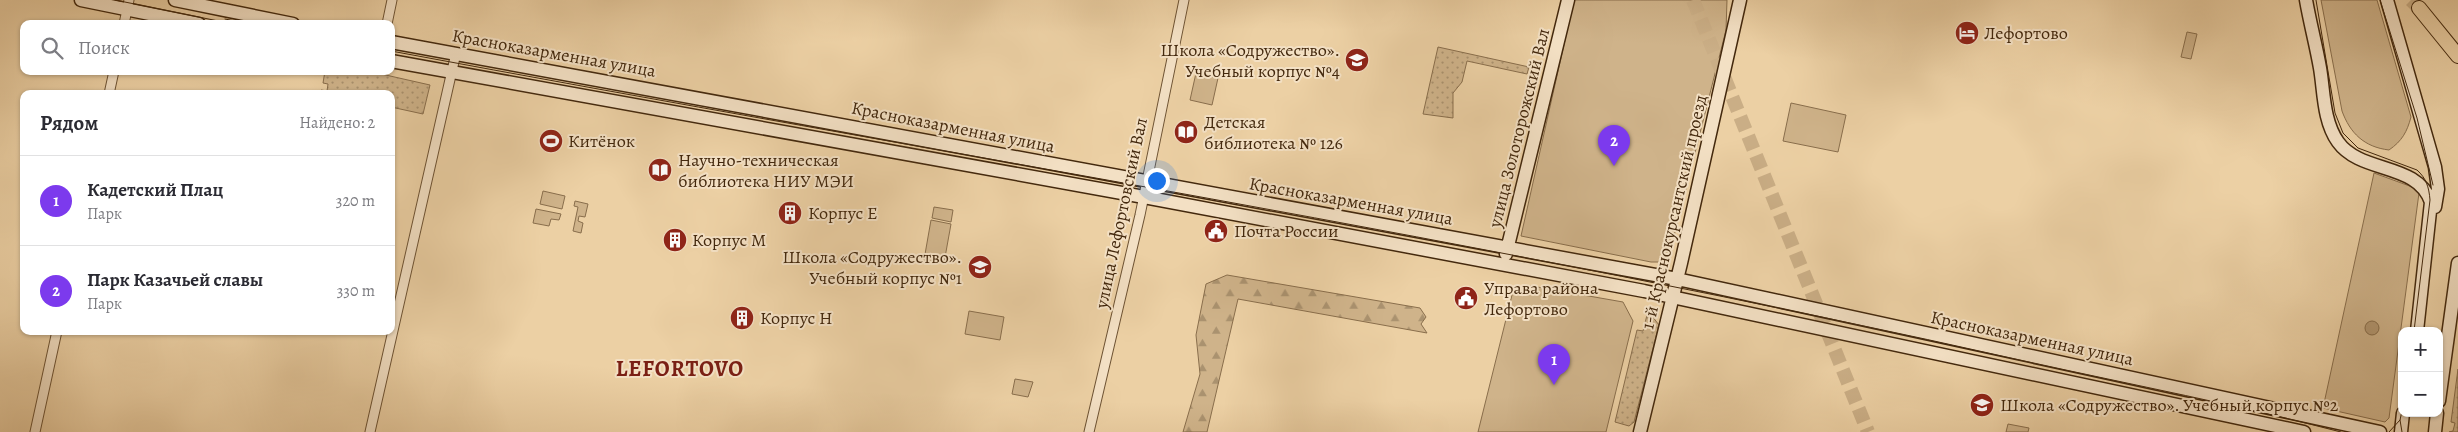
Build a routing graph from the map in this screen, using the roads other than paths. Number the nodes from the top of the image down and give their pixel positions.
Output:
1 (82, 0) edge
2 (175, 0) edge
3 (392, 0) edge
4 (1184, 0) edge
5 (1568, 0) edge
6 (1740, 0) edge
7 (2306, 0) edge
8 (2390, 4) edge
9 (128, 5) edge
10 (2419, 8) tunnel mouth
11 (125, 20) edge
12 (184, 20) edge
13 (273, 20) edge
14 (388, 20) edge
15 (395, 43) edge
16 (456, 52) junction
17 (2458, 56) edge
18 (395, 62) edge
19 (452, 74) junction
20 (113, 75) edge
21 (110, 90) edge
22 (1147, 182) junction
23 (1144, 197) junction
24 (2432, 213) junction
25 (1508, 248) junction
26 (2458, 263) edge
27 (1504, 264) junction
28 (1677, 279) junction
29 (2456, 286) edge
30 (1672, 297) junction
31 (395, 323) edge
32 (2418, 327) edge
33 (56, 335) edge
34 (392, 335) edge
35 (2443, 374) edge
36 (2403, 417) edge
37 (2437, 417) edge
38 (35, 432) edge
39 (370, 432) edge
40 (1089, 432) edge
41 (1640, 432) edge
42 (2304, 432) edge
43 (2380, 432) edge
44 (2401, 432) edge
45 (2435, 432) edge

1 - 9 main road
2 - 13 main road
3 - 14 street
4 - 22 street, улица Лефортовский Вал
5 - 25 main road, улица Золоторожский Вал
6 - 28 main road, 1-й Краснокурсантский проезд
7 - 24 main road
8 - 24 main road
9 - 11 street
9 - 12 main road
10 - 17 main road
15 - 16 main road, Красноказарменная улица
16 - 19 street
16 - 22 main road, Красноказарменная улица
18 - 19 main road, Красноказарменная улица
19 - 23 main road, Красноказарменная улица
19 - 31 street
20 - 21 street
22 - 23 street, улица Лефортовский Вал
22 - 25 main road, Красноказарменная улица
23 - 27 main road, Красноказарменная улица
23 - 40 street, улица Лефортовский Вал
24 - 32 main road
25 - 27 main road, улица Золоторожский Вал
25 - 28 main road, Красноказарменная улица
26 - 29 main road
27 - 30 main road, Красноказарменная улица
28 - 30 main road, 1-й Краснокурсантский проезд
28 - 43 main road, Красноказарменная улица
29 - 35 main road
30 - 41 main road, 1-й Краснокурсантский проезд
30 - 42 main road, Красноказарменная улица
33 - 38 street
34 - 39 street
36 - 44 main road
37 - 45 main road

